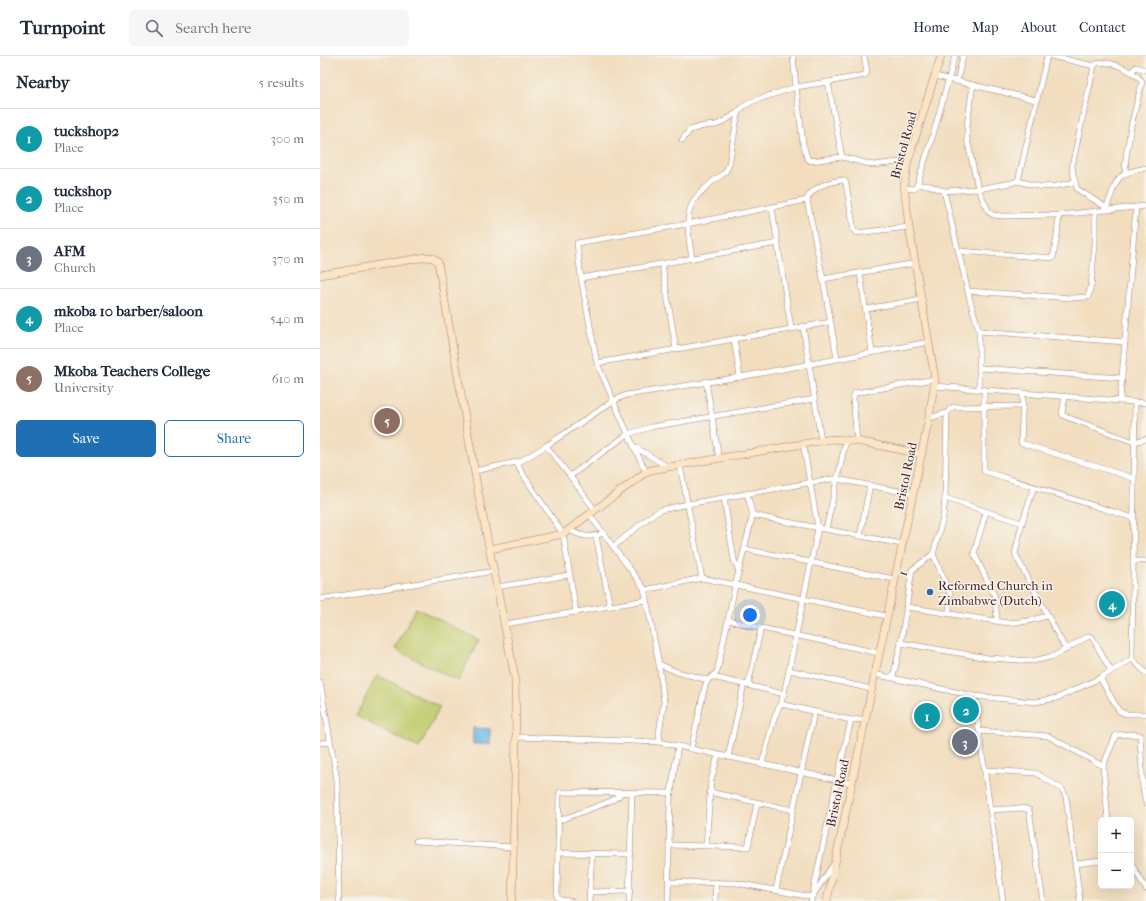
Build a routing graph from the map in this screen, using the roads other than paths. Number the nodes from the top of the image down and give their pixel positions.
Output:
1 (793, 56) edge
2 (864, 56) edge
3 (941, 56) edge
4 (955, 56) edge
5 (963, 56) edge
6 (1047, 56) edge
7 (1051, 56) edge
8 (1094, 66) junction
9 (1133, 70) junction
10 (1146, 70) edge
11 (935, 76) junction
12 (949, 79) junction
13 (956, 81) junction
14 (828, 82) junction
15 (973, 85) junction
16 (796, 87) junction
17 (1036, 100) junction
18 (738, 112) junction
19 (682, 140) dead end
20 (842, 157) junction
21 (908, 161) junction
22 (1146, 168) edge
23 (1126, 173) junction
24 (1018, 181) junction
25 (1075, 182) junction
26 (917, 185) junction
27 (904, 188) junction
28 (978, 189) junction
29 (944, 191) junction
30 (807, 200) junction
31 (1146, 206) edge
32 (1136, 207) junction
33 (772, 208) junction
34 (1106, 208) junction
35 (1095, 211) junction
36 (1059, 215) junction
37 (688, 224) junction
38 (909, 227) junction
39 (778, 243) junction
40 (958, 251) junction
41 (692, 259) junction
42 (916, 263) junction
43 (662, 264) junction
44 (860, 273) junction
45 (320, 275) edge
46 (581, 278) junction
47 (823, 280) junction
48 (968, 291) junction
49 (922, 299) junction
50 (866, 309) junction
51 (831, 322) junction
52 (803, 326) junction
53 (791, 328) junction
54 (979, 331) junction
55 (734, 339) junction
56 (929, 342) junction
57 (1125, 342) junction
58 (676, 349) junction
59 (872, 352) junction
60 (837, 358) junction
61 (597, 363) junction
62 (809, 363) junction
63 (980, 368) junction
64 (740, 377) junction
65 (1122, 378) junction
66 (706, 381) junction
67 (935, 382) junction
68 (982, 389) junction
69 (1023, 393) junction
70 (1064, 397) junction
71 (814, 399) junction
72 (613, 401) junction
73 (1120, 401) junction
74 (1135, 402) junction
75 (1146, 403) edge
76 (1022, 406) junction
77 (984, 407) junction
78 (947, 413) junction
79 (712, 417) junction
80 (929, 418) junction
81 (628, 434) junction
82 (1146, 439) edge
83 (821, 440) junction
84 (846, 440) junction
85 (857, 441) junction
86 (1134, 442) junction
87 (803, 443) junction
88 (546, 446) junction
89 (634, 446) junction
90 (922, 454) junction
91 (719, 458) junction
92 (516, 462) junction
93 (680, 465) junction
94 (668, 468) junction
95 (475, 470) junction
96 (646, 472) junction
97 (570, 476) junction
98 (1133, 478) junction
99 (837, 479) junction
100 (810, 482) junction
101 (870, 485) junction
102 (1034, 487) junction
103 (747, 494) junction
104 (913, 494) junction
105 (724, 498) junction
106 (945, 498) junction
107 (688, 504) junction
108 (592, 512) junction
109 (986, 512) junction
110 (752, 515) junction
111 (1133, 518) junction
112 (1022, 523) junction
113 (818, 528) junction
114 (826, 529) junction
115 (566, 532) junction
116 (604, 533) junction
117 (596, 536) junction
118 (860, 536) junction
119 (902, 544) junction
120 (614, 546) junction
121 (490, 549) junction
122 (745, 550) junction
123 (933, 554) junction
124 (1133, 561) junction
125 (1146, 561) edge
126 (811, 563) junction
127 (494, 571) junction
128 (739, 571) junction
129 (569, 576) junction
130 (702, 578) junction
131 (894, 579) junction
132 (735, 586) junction
133 (498, 587) junction
134 (645, 590) junction
135 (320, 599) edge
136 (646, 600) junction
137 (804, 600) junction
138 (610, 606) junction
139 (906, 607) junction
140 (576, 612) junction
141 (949, 613) junction
142 (886, 616) junction
143 (1047, 616) junction
144 (728, 620) junction
145 (997, 621) junction
146 (505, 624) junction
147 (761, 628) junction
148 (796, 635) junction
149 (901, 643) junction
150 (1066, 650) junction
151 (879, 653) junction
152 (1132, 659) junction
153 (659, 664) junction
154 (789, 670) junction
155 (1111, 671) junction
156 (1146, 673) edge
157 (874, 674) junction
158 (710, 678) junction
159 (893, 678) junction
160 (1100, 678) junction
161 (320, 682) edge
162 (746, 684) junction
163 (871, 689) junction
164 (784, 694) junction
165 (974, 696) junction
166 (781, 704) junction
167 (814, 713) junction
168 (1146, 714) edge
169 (865, 719) junction
170 (851, 720) junction
171 (980, 731) junction
172 (516, 737) junction
173 (330, 742) junction
174 (660, 742) junction
175 (320, 743) edge
176 (678, 746) junction
177 (691, 749) junction
178 (718, 755) junction
179 (728, 757) junction
180 (762, 764) junction
181 (1103, 766) junction
182 (984, 770) junction
183 (801, 772) junction
184 (837, 780) junction
185 (851, 783) junction
186 (621, 792) junction
187 (632, 792) junction
188 (709, 792) junction
189 (671, 794) junction
190 (757, 803) junction
191 (1146, 803) edge
192 (793, 810) junction
193 (990, 810) junction
194 (1108, 817) edge
195 (558, 821) junction
196 (416, 841) dead end
197 (669, 845) junction
198 (706, 845) junction
199 (513, 847) junction
200 (557, 853) junction
201 (592, 853) junction
202 (631, 854) junction
203 (1098, 861) edge
204 (835, 863) junction
205 (1076, 864) junction
206 (1134, 868) edge
207 (668, 882) junction
208 (716, 882) junction
209 (1146, 889) edge
210 (776, 890) junction
211 (590, 892) junction
212 (630, 892) junction
213 (811, 899) edge
214 (340, 901) edge
215 (512, 901) edge
216 (571, 901) edge
217 (588, 901) edge
218 (629, 901) edge
219 (668, 901) edge
220 (715, 901) edge
221 (827, 901) edge
222 (1003, 901) edge
223 (1043, 901) edge
224 (1080, 901) edge

1 - 16 street
2 - 14 street
3 - 11 street, Bristol Road
4 - 12 street
5 - 13 street
6 - 17 street
7 - 8 street
8 - 9 street
8 - 25 street
9 - 10 street
9 - 23 street
11 - 12 street
11 - 21 street, Bristol Road
12 - 13 street
12 - 26 street
13 - 15 street
14 - 16 street
14 - 20 street
15 - 17 street
15 - 28 street
16 - 18 street
16 - 20 street
17 - 24 street
18 - 19 street
18 - 37 street
20 - 21 street
21 - 27 street, Bristol Road
22 - 23 street
23 - 34 street
24 - 25 street
24 - 28 street
25 - 34 street
26 - 27 street
26 - 29 street
27 - 38 street, Bristol Road
28 - 29 street
28 - 36 street
29 - 40 street
30 - 33 street
30 - 38 street
30 - 47 street
31 - 32 street
32 - 34 street
32 - 57 street
33 - 37 street
33 - 39 street
34 - 35 street
35 - 36 street
35 - 48 street
36 - 40 street
37 - 41 street
37 - 46 street
38 - 42 street, Bristol Road
39 - 41 street
39 - 53 street
40 - 48 street
41 - 43 street
42 - 44 street
42 - 49 street, Bristol Road
43 - 46 street
43 - 58 street
44 - 47 street
44 - 50 street
45 - 95 street
46 - 61 street
47 - 51 street
48 - 54 street
49 - 50 street
49 - 56 street, Bristol Road
50 - 59 street
51 - 52 street
51 - 60 street
52 - 53 street
52 - 62 street
53 - 55 street
54 - 57 street
54 - 63 street
55 - 58 street
55 - 64 street
56 - 59 street
56 - 67 street, Bristol Road
57 - 65 street
58 - 61 street
59 - 60 street
60 - 62 street
61 - 72 street
62 - 64 street
62 - 71 street
63 - 65 street
63 - 68 street
64 - 66 street
65 - 73 street
66 - 72 street
66 - 79 street
67 - 68 street
67 - 80 street, Bristol Road
67 - 85 street
68 - 69 street
68 - 77 street
69 - 70 street
69 - 76 street
70 - 73 street
70 - 86 street
71 - 79 street
71 - 83 street
72 - 81 street
72 - 88 street
73 - 74 street
74 - 75 street
74 - 86 street
76 - 77 street
76 - 98 street
77 - 78 street
77 - 102 street
78 - 80 street
78 - 106 street
79 - 81 street
79 - 91 street
80 - 90 street, Bristol Road
81 - 89 street
81 - 97 street
82 - 86 street
83 - 84 street
83 - 87 street
84 - 85 street
84 - 99 street
85 - 90 street
86 - 98 street
87 - 91 street
87 - 100 street
88 - 92 street
88 - 97 street
89 - 94 street
89 - 96 street
90 - 104 street, Bristol Road
91 - 93 street
92 - 95 street
92 - 115 street
93 - 94 street
93 - 107 street
94 - 96 street
95 - 121 street
96 - 108 street
97 - 108 street
98 - 111 street
99 - 100 street
99 - 101 street
99 - 114 street
100 - 103 street
100 - 113 street
101 - 104 street
101 - 118 street
102 - 111 street
102 - 112 street
103 - 105 street
103 - 110 street
104 - 119 street, Bristol Road
105 - 107 street
105 - 128 street
106 - 109 street
106 - 123 street
107 - 120 street
107 - 130 street
108 - 115 street
108 - 116 street
109 - 112 street
109 - 145 street
110 - 113 street
110 - 122 street
111 - 124 street
112 - 143 street
113 - 114 street
113 - 126 street
114 - 118 street
115 - 117 street
115 - 121 street
115 - 129 street
116 - 117 street
116 - 120 street
117 - 138 street
118 - 119 street
119 - 131 street, Bristol Road
120 - 134 street
121 - 127 street
122 - 126 street
122 - 128 street
123 - 139 street, 1
123 - 141 street
124 - 125 street
124 - 152 street
126 - 131 street
126 - 137 street
127 - 133 street
127 - 135 street
128 - 132 street
129 - 133 street
129 - 140 street
130 - 132 street
130 - 134 street
131 - 142 street, Bristol Road
132 - 137 street
132 - 144 street
133 - 146 street
134 - 136 street
136 - 138 street
136 - 153 street
137 - 142 street
137 - 148 street
138 - 140 street
139 - 141 street
139 - 149 street, 1
140 - 146 street
141 - 145 street
142 - 151 street, Bristol Road
143 - 145 street
143 - 150 street
144 - 147 street
144 - 158 street
146 - 172 street
147 - 148 street
147 - 162 street
148 - 151 street
148 - 154 street
149 - 150 street
149 - 159 street, 1
150 - 155 street
151 - 157 street, Bristol Road
152 - 155 street
152 - 156 street
153 - 158 street
153 - 174 street
154 - 163 street
154 - 164 street
155 - 160 street
157 - 159 street
157 - 163 street, Bristol Road
158 - 162 street
158 - 177 street
159 - 165 street
160 - 165 street
160 - 168 street
161 - 173 street
162 - 164 street
162 - 179 street
163 - 169 street, Bristol Road
164 - 166 street
165 - 171 street
166 - 167 street
166 - 180 street
167 - 170 street
167 - 183 street
169 - 170 street
169 - 185 street, Bristol Road
170 - 184 street
171 - 181 street
171 - 182 street
172 - 174 street
172 - 199 street
173 - 175 street
173 - 214 street
174 - 176 street
176 - 177 street
176 - 189 street
177 - 178 street
178 - 179 street
178 - 188 street
179 - 180 street
180 - 183 street
181 - 191 street
181 - 194 street
182 - 193 street
182 - 205 street
183 - 184 street
183 - 192 street
184 - 185 street
184 - 213 street
185 - 204 street, Bristol Road
186 - 187 street
186 - 195 street
186 - 195 street
187 - 189 street
187 - 202 street
188 - 190 street
188 - 198 street
189 - 197 street
190 - 192 street
190 - 198 street
192 - 210 street
193 - 222 street
193 - 223 street
195 - 200 street
196 - 199 street
197 - 198 street
197 - 207 street
199 - 215 street
200 - 201 street
200 - 216 street
201 - 202 street
201 - 211 street
202 - 212 street
203 - 205 street
204 - 213 street
204 - 221 street, Bristol Road
205 - 224 street
206 - 209 street
207 - 208 street
207 - 219 street
208 - 210 street
208 - 220 street
210 - 213 street
211 - 212 street
211 - 217 street
212 - 218 street

